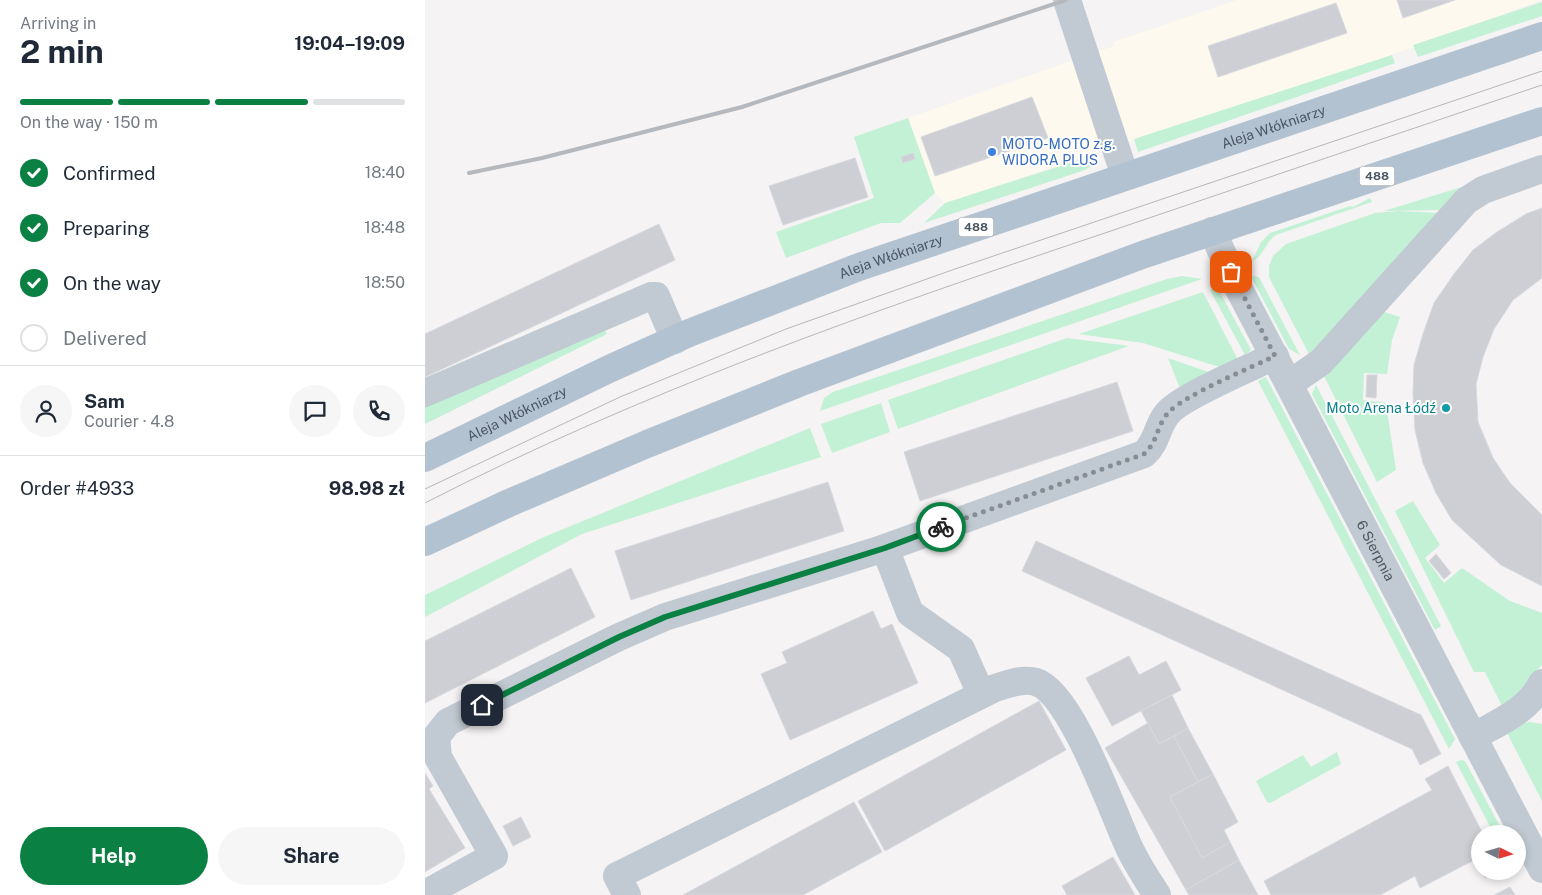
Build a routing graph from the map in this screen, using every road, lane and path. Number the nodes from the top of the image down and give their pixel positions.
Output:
1 (1067, 0) edge
2 (1542, 36) edge
3 (1542, 121) edge
4 (1542, 169) edge
5 (1125, 176) junction
6 (1212, 231) junction
7 (675, 340) junction
8 (1275, 356) junction
9 (1289, 384) junction
10 (425, 393) edge
11 (425, 458) edge
12 (425, 542) edge
13 (885, 548) junction
14 (1542, 683) edge
15 (981, 694) junction
16 (1534, 708) edge
17 (1473, 737) junction
18 (1542, 869) edge
19 (425, 894) edge
20 (627, 895) edge
21 (1157, 895) edge

1 - 5 street
2 - 5 main road, Aleja Włókniarzy / 488
3 - 6 main road, 488
4 - 9 street
5 - 7 main road, Aleja Włókniarzy / 488
6 - 8 street, 6 Sierpnia
6 - 12 main road, 488
7 - 10 street
7 - 11 main road, Aleja Włókniarzy / 488
8 - 9 street, 6 Sierpnia
8 - 13 street
9 - 17 street, 6 Sierpnia
13 - 15 street
13 - 19 street
14 - 16 street
15 - 20 street
15 - 21 street
16 - 17 street
17 - 18 street, 6 Sierpnia

